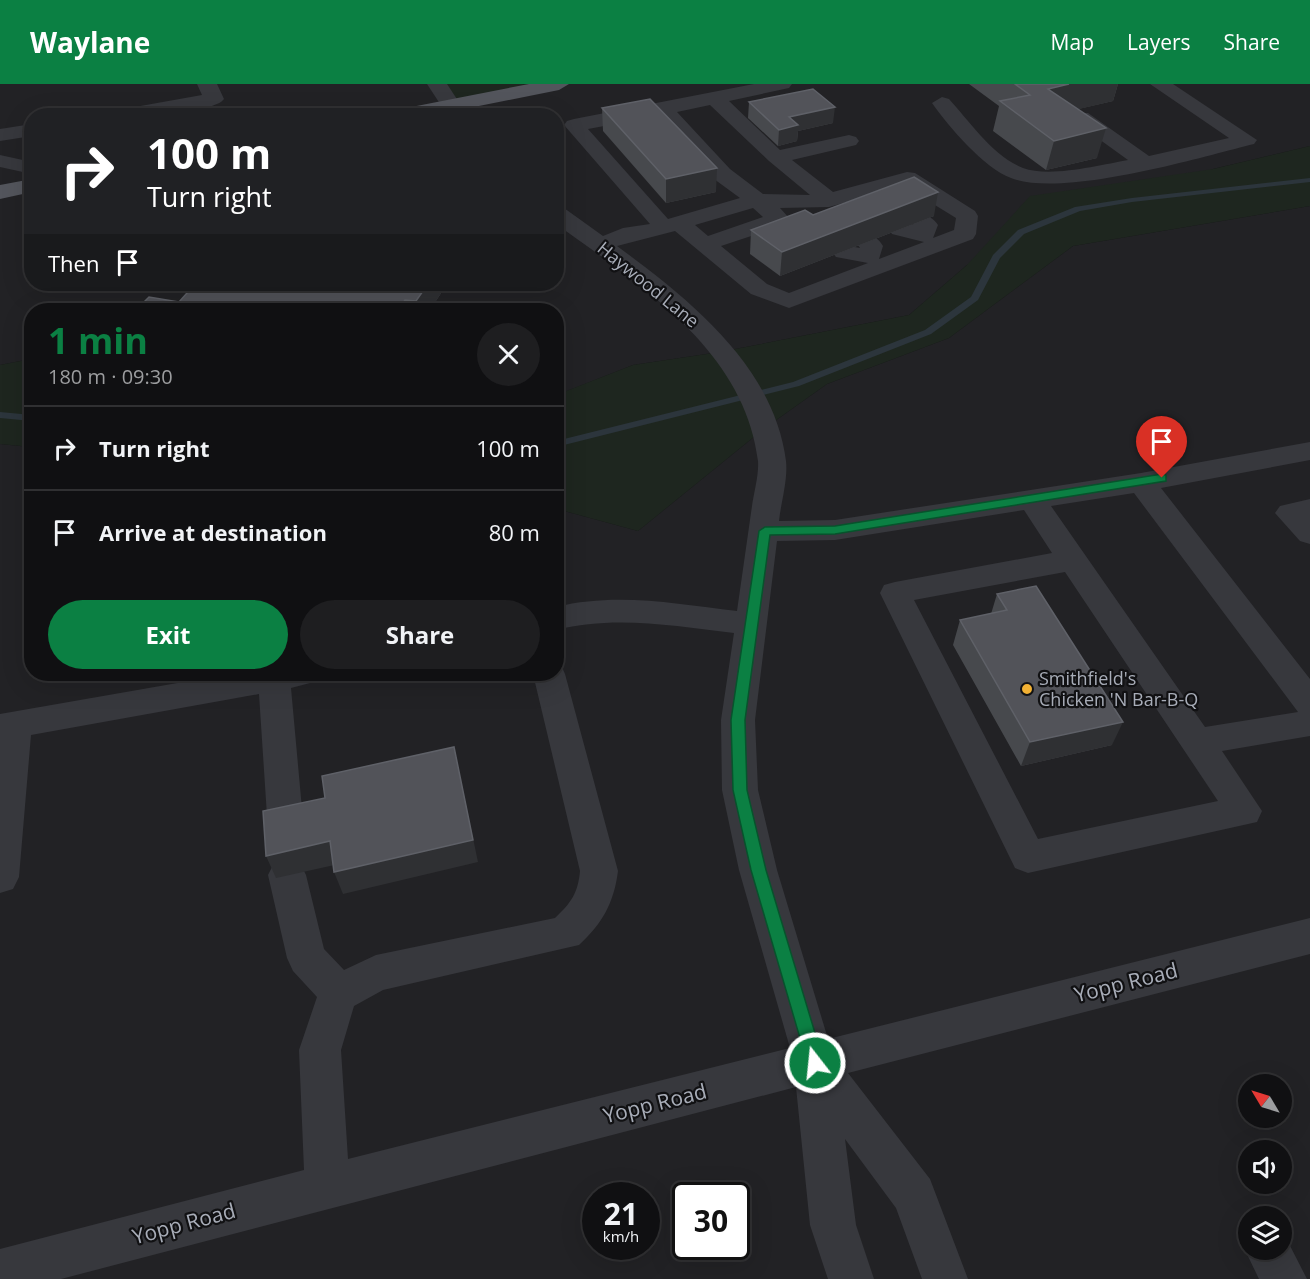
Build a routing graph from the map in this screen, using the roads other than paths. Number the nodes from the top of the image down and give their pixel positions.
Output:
1 (207, 84) edge
2 (437, 84) edge
3 (559, 84) edge
4 (782, 84) edge
5 (1160, 84) edge
6 (714, 98) junction
7 (942, 103) dead end
8 (163, 108) edge
9 (453, 108) edge
10 (462, 108) edge
11 (663, 109) junction
12 (755, 110) edge
13 (732, 114) junction
14 (1081, 117) edge
15 (24, 131) edge
16 (0, 135) edge
17 (849, 141) dead end
18 (776, 157) junction
19 (0, 161) edge
20 (1143, 161) junction
21 (24, 166) edge
22 (24, 187) edge
23 (0, 192) edge
24 (757, 200) junction
25 (852, 216) edge
26 (824, 218) junction
27 (564, 219) edge
28 (674, 220) junction
29 (748, 230) junction
30 (891, 241) junction
31 (703, 244) junction
32 (600, 245) junction
33 (770, 246) edge
34 (800, 269) edge
35 (825, 288) junction
36 (1310, 452) edge
37 (1141, 482) junction
38 (1031, 500) junction
39 (1310, 509) edge
40 (765, 531) junction
41 (1310, 534) edge
42 (1072, 560) junction
43 (564, 616) edge
44 (752, 624) junction
45 (258, 681) edge
46 (286, 681) edge
47 (551, 681) edge
48 (1310, 703) edge
49 (1310, 723) edge
50 (8, 726) edge
51 (1196, 742) junction
52 (5, 791) edge
53 (286, 831) edge
54 (287, 875) edge
55 (0, 877) edge
56 (1310, 936) edge
57 (340, 993) junction
58 (815, 1063) junction
59 (327, 1186) junction
60 (1274, 1260) edge
61 (0, 1272) edge
62 (851, 1279) edge
63 (945, 1279) edge
64 (1284, 1279) edge

1 - 8 street
2 - 9 street
3 - 10 main road
4 - 6 street
5 - 20 street
6 - 11 street
6 - 13 street
7 - 20 street
11 - 24 street
11 - 28 street
12 - 13 street
13 - 18 street
14 - 20 street
15 - 16 street
17 - 18 street
18 - 26 street
19 - 21 street
22 - 23 main road
24 - 26 street
24 - 28 street
24 - 29 street
25 - 26 street
26 - 30 street
27 - 32 street, Haywood Lane
28 - 31 street
28 - 32 street
29 - 31 street
29 - 33 street
30 - 30 street
30 - 35 street
31 - 35 street
32 - 40 street, Haywood Lane
34 - 35 street
36 - 37 street
37 - 38 street
37 - 48 street
38 - 40 street
38 - 42 street
39 - 41 street
40 - 44 street, Haywood Lane
42 - 51 street
42 - 51 street
43 - 44 street
44 - 58 street, Haywood Lane
45 - 50 street
46 - 53 street
47 - 57 street
49 - 51 street
50 - 52 street
52 - 55 street
54 - 57 street
56 - 58 street, Yopp Road
57 - 59 street
58 - 59 street, Yopp Road
58 - 62 street
58 - 63 street
59 - 61 street, Yopp Road
60 - 64 street

